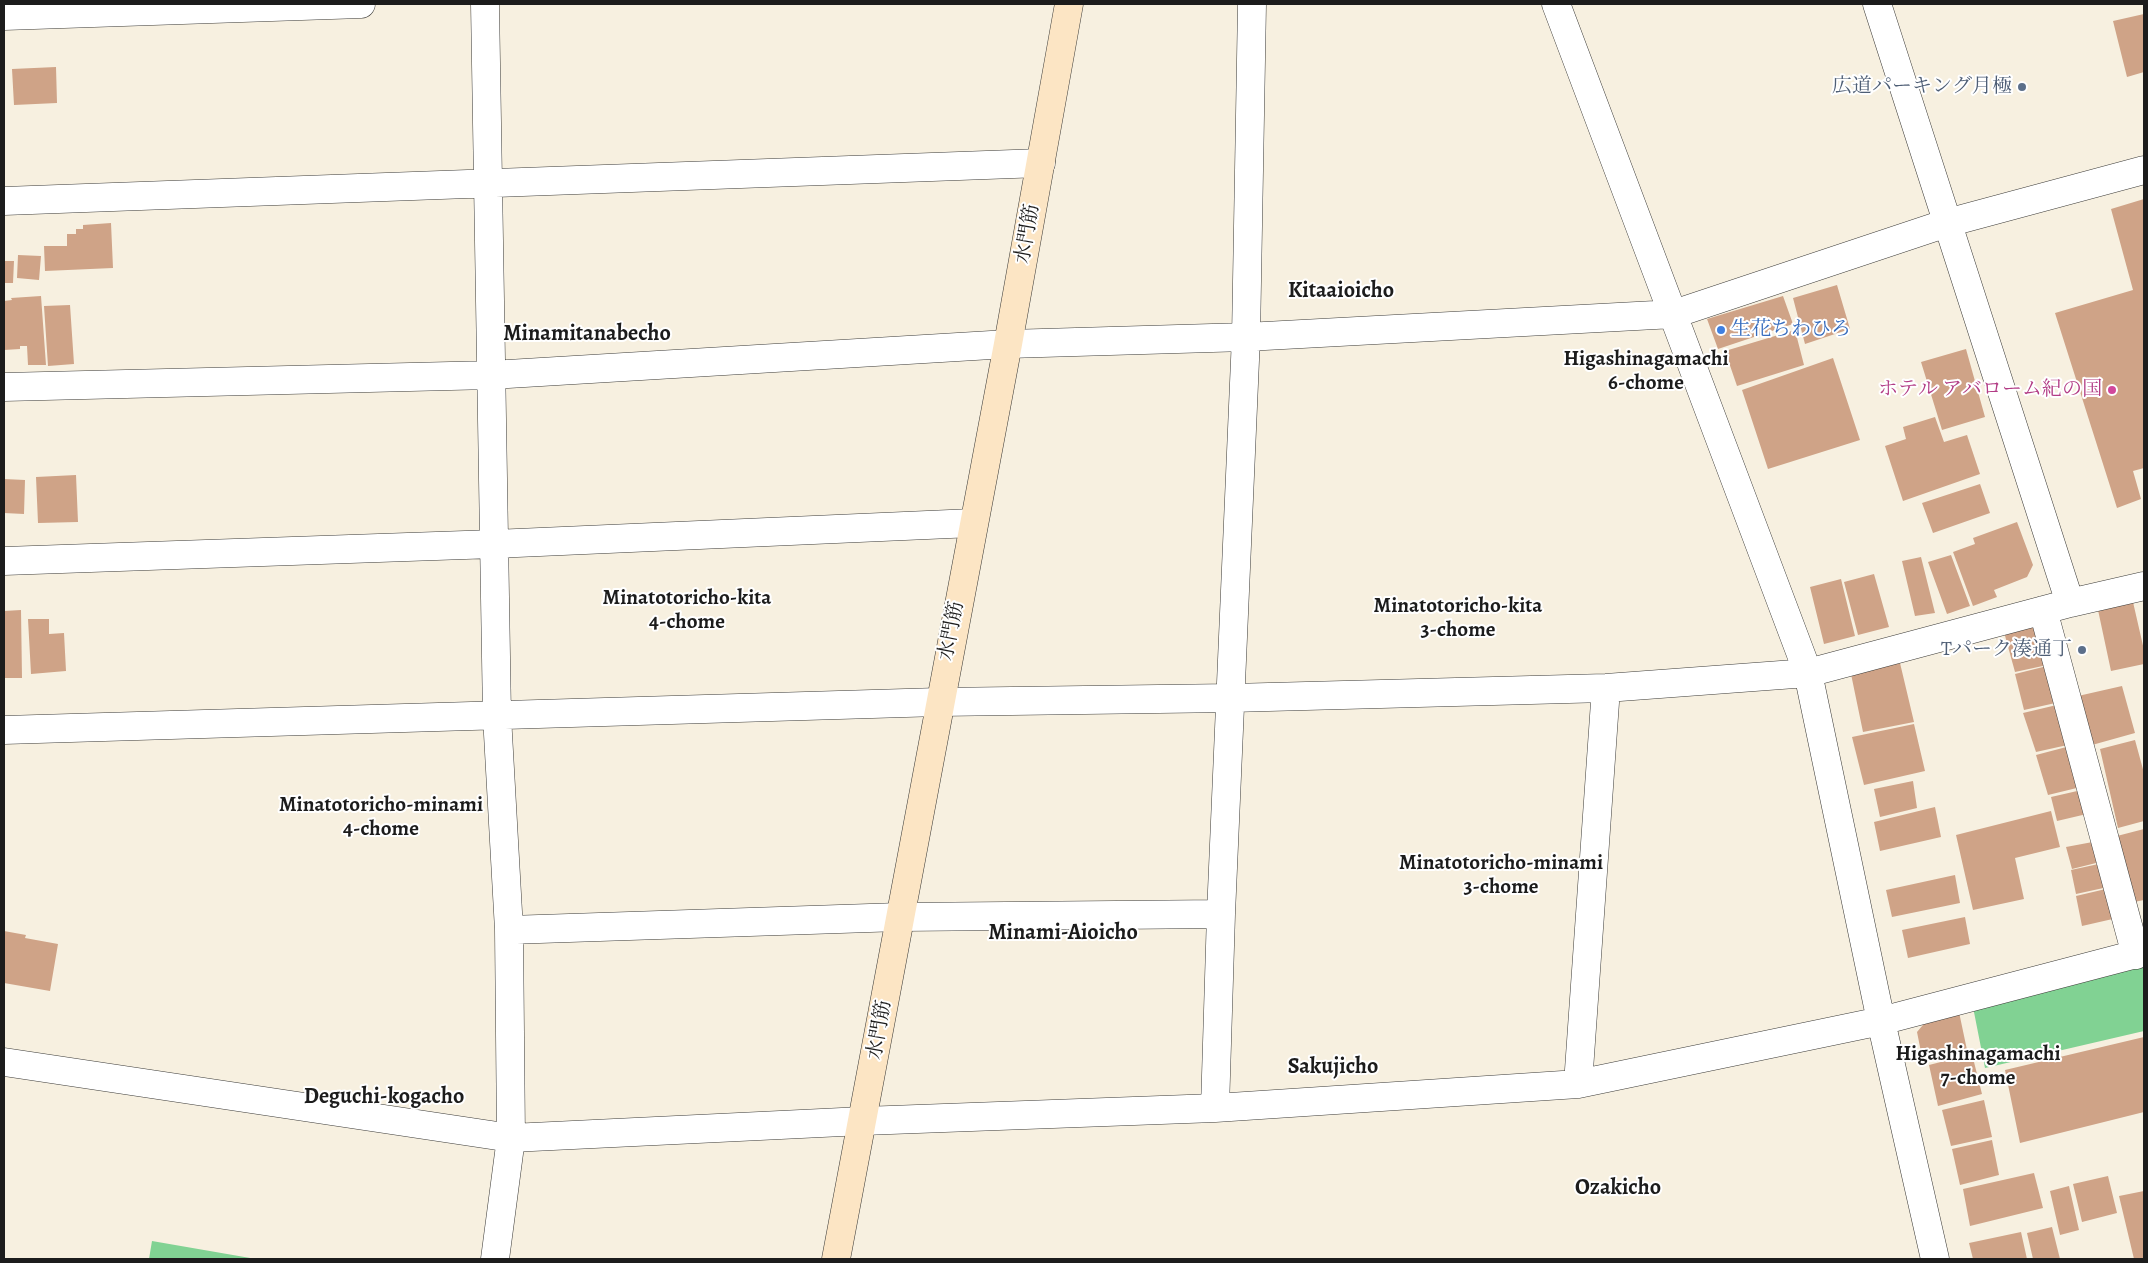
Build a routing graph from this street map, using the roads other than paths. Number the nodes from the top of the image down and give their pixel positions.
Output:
1 (361, 4) edge
2 (485, 4) edge
3 (1069, 4) edge
4 (1252, 4) edge
5 (1556, 4) edge
6 (1877, 4) edge
7 (4, 16) edge
8 (1041, 163) junction
9 (2144, 170) edge
10 (488, 184) junction
11 (4, 201) edge
12 (1947, 223) junction
13 (1674, 314) junction
14 (1246, 337) junction
15 (1008, 344) junction
16 (491, 375) junction
17 (4, 387) edge
18 (973, 523) junction
19 (494, 544) junction
20 (4, 561) edge
21 (2144, 586) edge
22 (2070, 603) junction
23 (2043, 610) junction
24 (1808, 673) junction
25 (1606, 688) junction
26 (1231, 698) junction
27 (939, 702) junction
28 (497, 716) junction
29 (4, 730) edge
30 (1221, 914) junction
31 (900, 917) junction
32 (509, 930) junction
33 (2140, 953) edge
34 (1881, 1021) junction
35 (4, 1062) edge
36 (1578, 1084) junction
37 (1215, 1108) junction
38 (863, 1121) junction
39 (511, 1138) junction
40 (495, 1259) edge
41 (836, 1259) edge
42 (1935, 1259) edge

1 - 7 street
2 - 10 street
3 - 8 street, 水門筋
4 - 14 street
5 - 13 street
6 - 12 street
8 - 10 street
8 - 15 street, 水門筋
9 - 12 street
10 - 11 street
10 - 16 street
12 - 13 street
12 - 22 street
13 - 14 street
13 - 24 street
14 - 15 street
14 - 26 street
15 - 16 street
15 - 18 street, 水門筋
16 - 17 street
16 - 19 street
18 - 19 street
18 - 27 street, 水門筋
19 - 20 street
19 - 28 street
21 - 22 street
22 - 23 street
23 - 24 street
23 - 33 street
24 - 25 street
24 - 34 street
25 - 26 street
25 - 36 street
26 - 27 street
26 - 30 street
27 - 28 street
27 - 31 street, 水門筋
28 - 29 street
28 - 32 street
30 - 31 street
30 - 37 street
31 - 32 street
31 - 38 street, 水門筋
32 - 39 street
33 - 34 street
34 - 36 street
34 - 42 street
35 - 39 street
36 - 37 street
37 - 38 street
38 - 39 street
38 - 41 street, 水門筋
39 - 40 street

